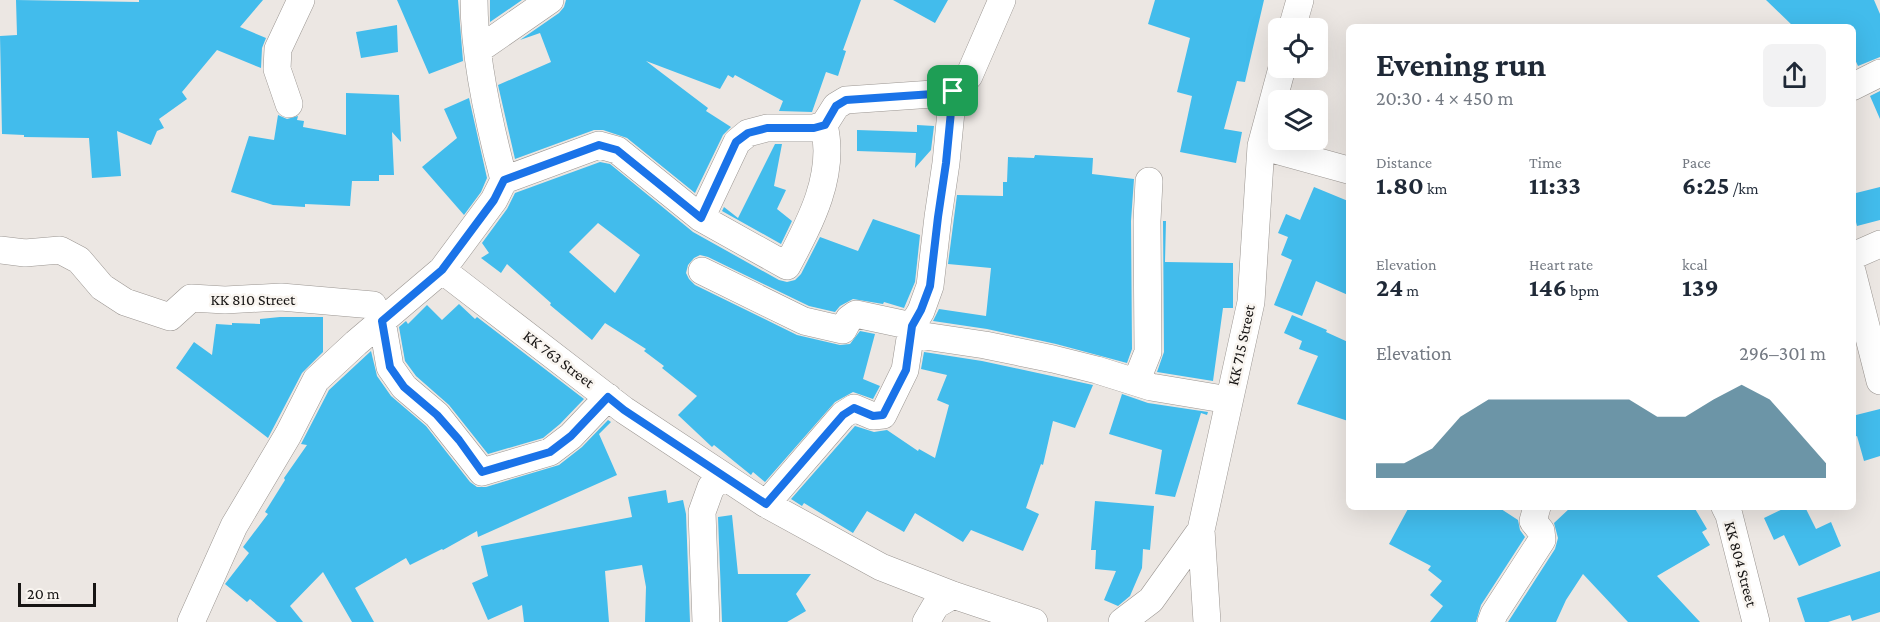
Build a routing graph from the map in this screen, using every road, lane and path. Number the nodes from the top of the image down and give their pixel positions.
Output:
1 (301, 0) edge
2 (474, 0) edge
3 (550, 0) edge
4 (1002, 0) edge
5 (1300, 0) edge
6 (1295, 18) edge
7 (478, 50) junction
8 (1880, 73) edge
9 (1278, 78) edge
10 (1856, 85) edge
11 (953, 91) junction
12 (289, 104) dead end
13 (825, 125) junction
14 (1261, 146) junction
15 (1346, 169) edge
16 (504, 180) junction
17 (1149, 181) dead end
18 (701, 218) junction
19 (1880, 244) edge
20 (0, 250) edge
21 (1856, 255) edge
22 (442, 270) junction
23 (702, 271) dead end
24 (1856, 287) edge
25 (382, 321) junction
26 (912, 330) junction
27 (1880, 381) edge
28 (1136, 382) junction
29 (608, 397) junction
30 (1229, 400) junction
31 (724, 477) junction
32 (766, 504) junction
33 (1536, 510) edge
34 (1726, 510) edge
35 (1201, 530) junction
36 (953, 595) junction
37 (191, 622) edge
38 (706, 622) edge
39 (926, 622) edge
40 (1034, 622) edge
41 (1122, 622) edge
42 (1207, 622) edge
43 (1491, 622) edge
44 (1756, 622) edge

1 - 12 street
2 - 7 street
3 - 7 street
4 - 11 street
5 - 6 street
7 - 16 street
8 - 10 street
9 - 14 street, KK 715 Street
11 - 13 street
11 - 26 street
13 - 18 street
13 - 18 street
14 - 15 street
14 - 30 street, KK 715 Street
16 - 18 street
16 - 22 street
17 - 28 street
19 - 21 street
20 - 25 street, KK 810 Street
22 - 25 street
22 - 29 street, KK 763 Street
23 - 26 street
24 - 27 street
25 - 29 street
25 - 37 street
26 - 28 street
26 - 32 street
28 - 30 street
29 - 31 street, KK 763 Street
30 - 35 street, KK 715 Street
31 - 32 street, KK 763 Street
31 - 38 street
32 - 36 street, KK 763 Street
33 - 43 street
34 - 44 street, KK 804 Street
35 - 41 street
35 - 42 street, KK 715 Street
36 - 39 street
36 - 40 street, KK 763 Street

